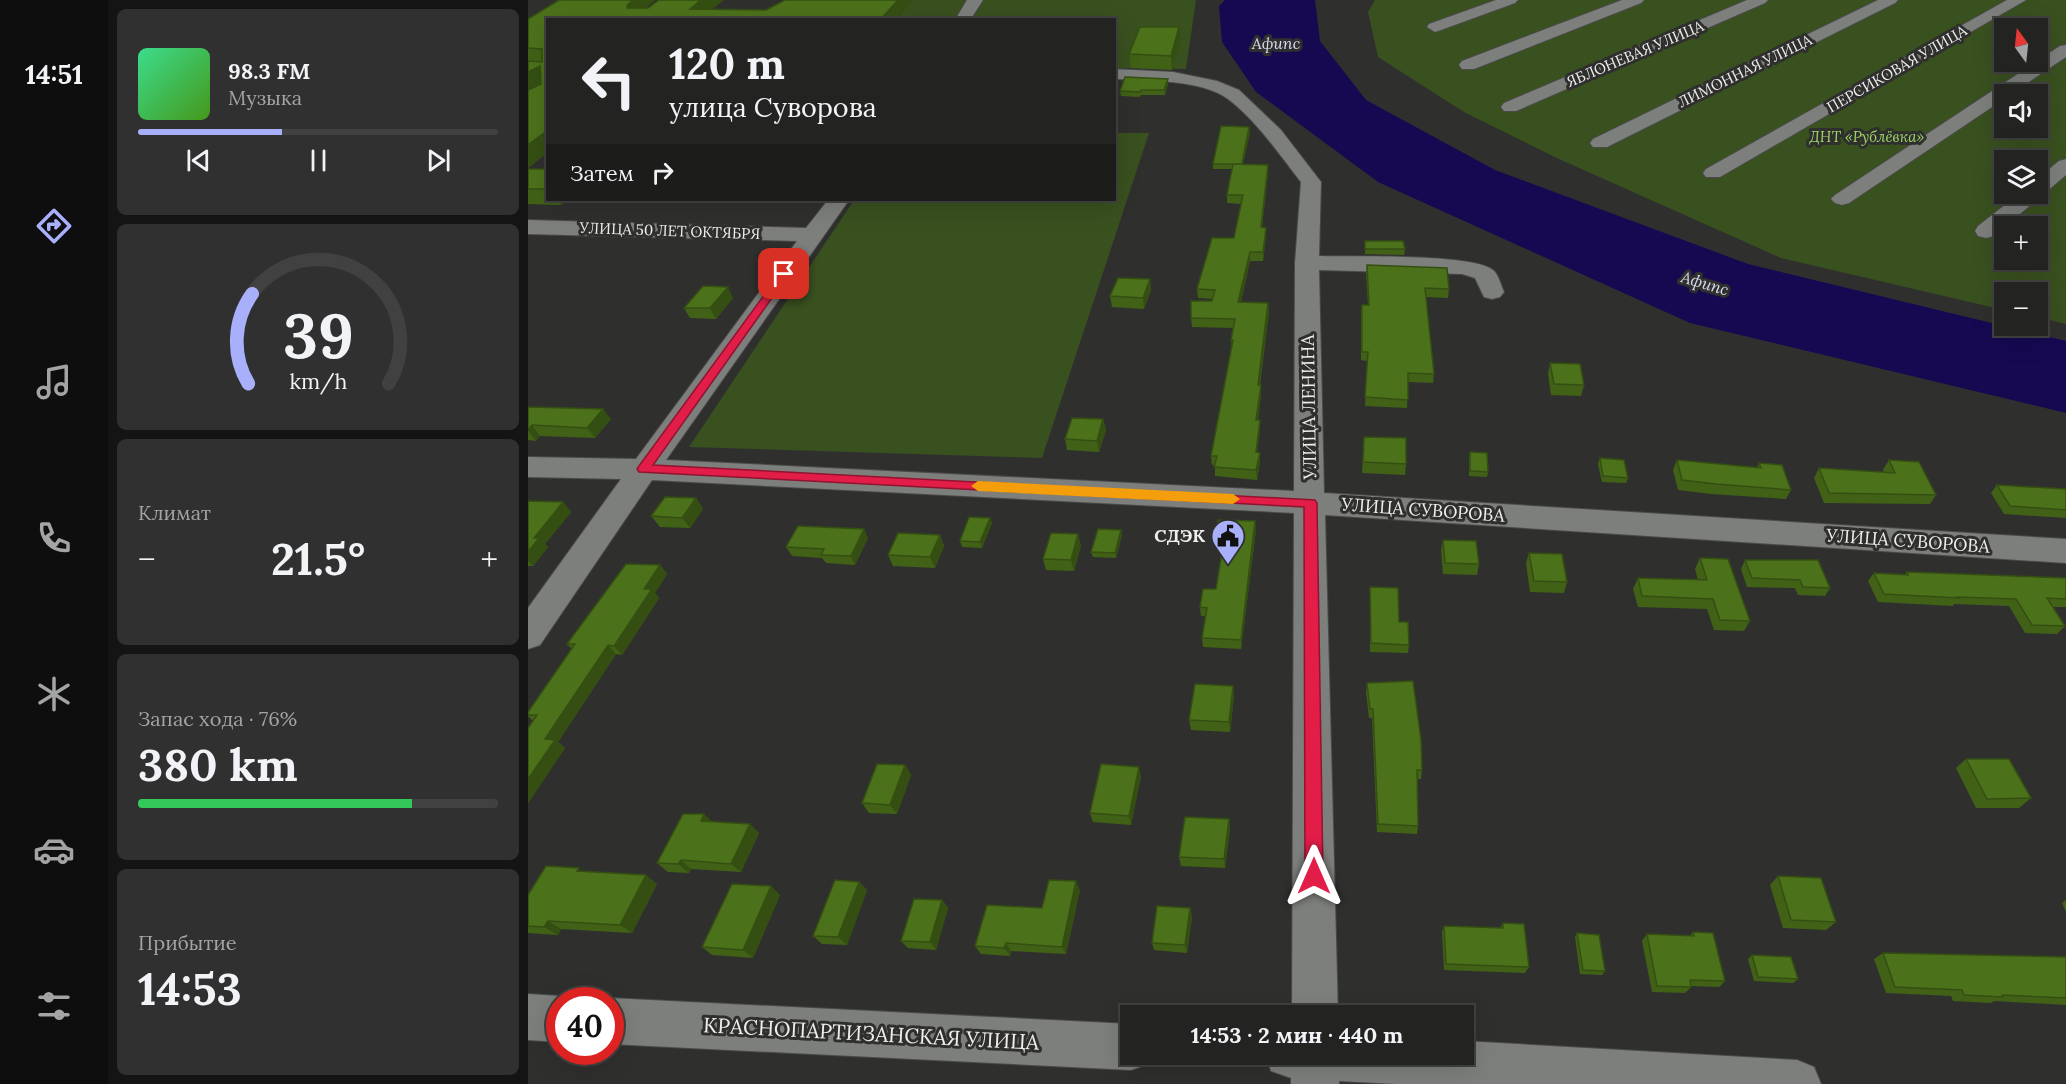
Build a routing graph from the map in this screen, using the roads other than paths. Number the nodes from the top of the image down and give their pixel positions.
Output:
1 (975, 0) edge
2 (1510, 0) edge
3 (1636, 0) edge
4 (1760, 0) edge
5 (1890, 0) edge
6 (2018, 0) edge
7 (963, 18) edge
8 (1435, 27) dead end
9 (2066, 50) edge
10 (1468, 65) dead end
11 (1116, 74) edge
12 (1510, 107) dead end
13 (1600, 143) dead end
14 (2066, 165) edge
15 (1713, 173) dead end
16 (2048, 180) edge
17 (1842, 199) dead end
18 (837, 201) edge
19 (2019, 204) edge
20 (528, 227) edge
21 (1986, 231) dead end
22 (812, 236) junction
23 (1307, 263) junction
24 (1492, 292) dead end
25 (528, 467) edge
26 (644, 469) junction
27 (1310, 503) junction
28 (2066, 551) edge
29 (528, 635) edge
30 (1310, 1005) edge
31 (528, 1017) edge
32 (546, 1018) edge
33 (624, 1022) edge
34 (1120, 1046) edge
35 (1474, 1063) edge
36 (1797, 1084) edge

1 - 7 street
2 - 8 street
3 - 10 street
4 - 12 street, ЯБЛОНЕВАЯ УЛИЦА
5 - 13 street, ЛИМОННАЯ УЛИЦА
6 - 15 street, ПЕРСИКОВАЯ УЛИЦА
9 - 17 street
11 - 23 street, УЛИЦА ЛЕНИНА
14 - 16 street
18 - 22 street
19 - 21 street
20 - 22 street, УЛИЦА 50 ЛЕТ ОКТЯБРЯ
22 - 26 street
23 - 24 street
23 - 27 street, УЛИЦА ЛЕНИНА
25 - 26 street, УЛИЦА СУВОРОВА
26 - 27 street, УЛИЦА СУВОРОВА
26 - 29 street
27 - 28 street, УЛИЦА СУВОРОВА
27 - 30 street, УЛИЦА ЛЕНИНА
31 - 32 street
33 - 34 street, КРАСНОПАРТИЗАНСКАЯ УЛИЦА
35 - 36 street

